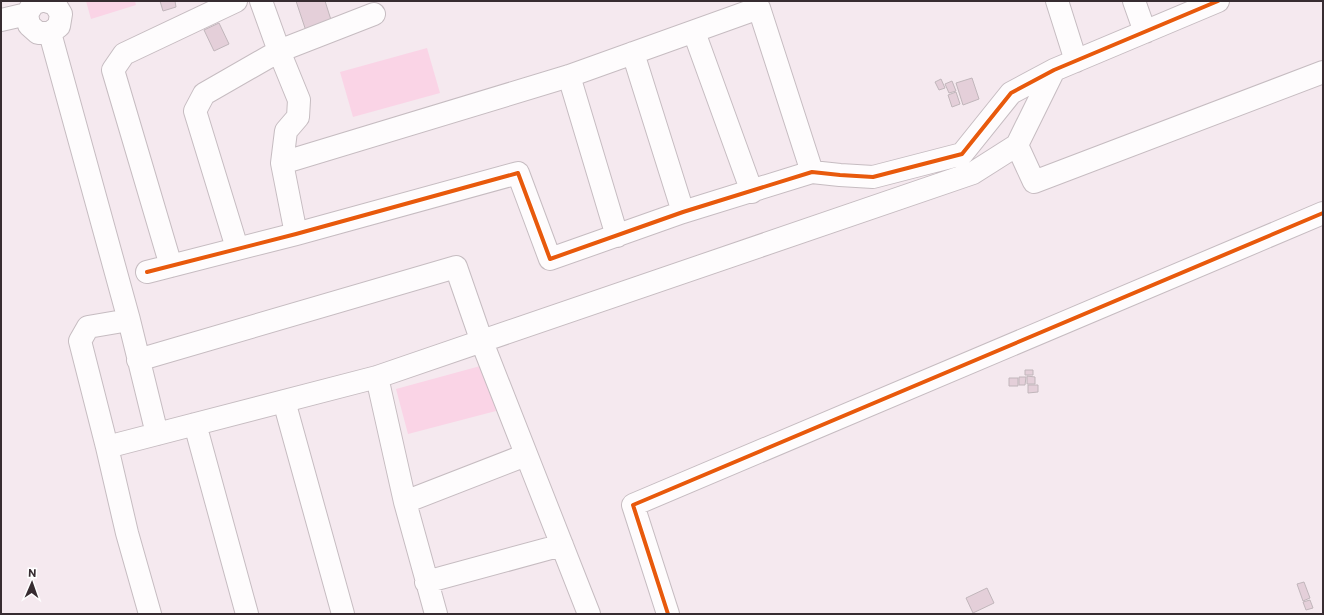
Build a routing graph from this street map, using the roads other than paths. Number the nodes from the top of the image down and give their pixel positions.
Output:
1 (46, 1) edge
2 (236, 1) edge
3 (262, 1) edge
4 (1057, 1) edge
5 (1134, 1) edge
6 (1218, 1) edge
7 (34, 8) edge
8 (374, 14) dead end
9 (1, 20) edge
10 (694, 32) junction
11 (1145, 32) junction
12 (50, 33) junction
13 (279, 51) junction
14 (633, 53) junction
15 (1076, 61) junction
16 (1054, 70) junction
17 (1323, 72) edge
18 (569, 76) junction
19 (1017, 144) junction
20 (282, 164) junction
21 (812, 172) junction
22 (752, 192) junction
23 (683, 212) junction
24 (1323, 213) edge
25 (296, 234) junction
26 (618, 236) junction
27 (237, 248) junction
28 (171, 266) junction
29 (147, 272) dead end
30 (129, 320) junction
31 (482, 342) junction
32 (138, 360) junction
33 (377, 378) junction
34 (284, 401) junction
35 (195, 424) junction
36 (157, 434) junction
37 (107, 447) junction
38 (526, 455) junction
39 (405, 502) junction
40 (562, 545) junction
41 (426, 582) junction
42 (150, 614) edge
43 (248, 614) edge
44 (343, 614) edge
45 (436, 614) edge
46 (589, 614) edge
47 (668, 614) edge

1 - 12 street
2 - 28 street
3 - 13 street
4 - 15 street
5 - 11 street
6 - 11 street
7 - 9 street
7 - 12 street
8 - 13 street
10 - 14 street
10 - 21 street
10 - 22 street
11 - 15 street
12 - 30 street
13 - 20 street
13 - 27 street
14 - 18 street
14 - 23 street
15 - 16 street
16 - 19 street
16 - 21 street
17 - 19 street
18 - 20 street
18 - 26 street
19 - 31 street
20 - 25 street
21 - 22 street
22 - 23 street
23 - 26 street
24 - 47 street
25 - 26 street
25 - 27 street
27 - 28 street
28 - 29 street
30 - 32 street
30 - 37 street
31 - 32 street
31 - 33 street
31 - 38 street
32 - 36 street
33 - 34 street
33 - 39 street
34 - 35 street
34 - 44 street
35 - 36 street
35 - 43 street
36 - 37 street
37 - 42 street
38 - 39 street
38 - 40 street
39 - 41 street
40 - 41 street
40 - 46 street
41 - 45 street

